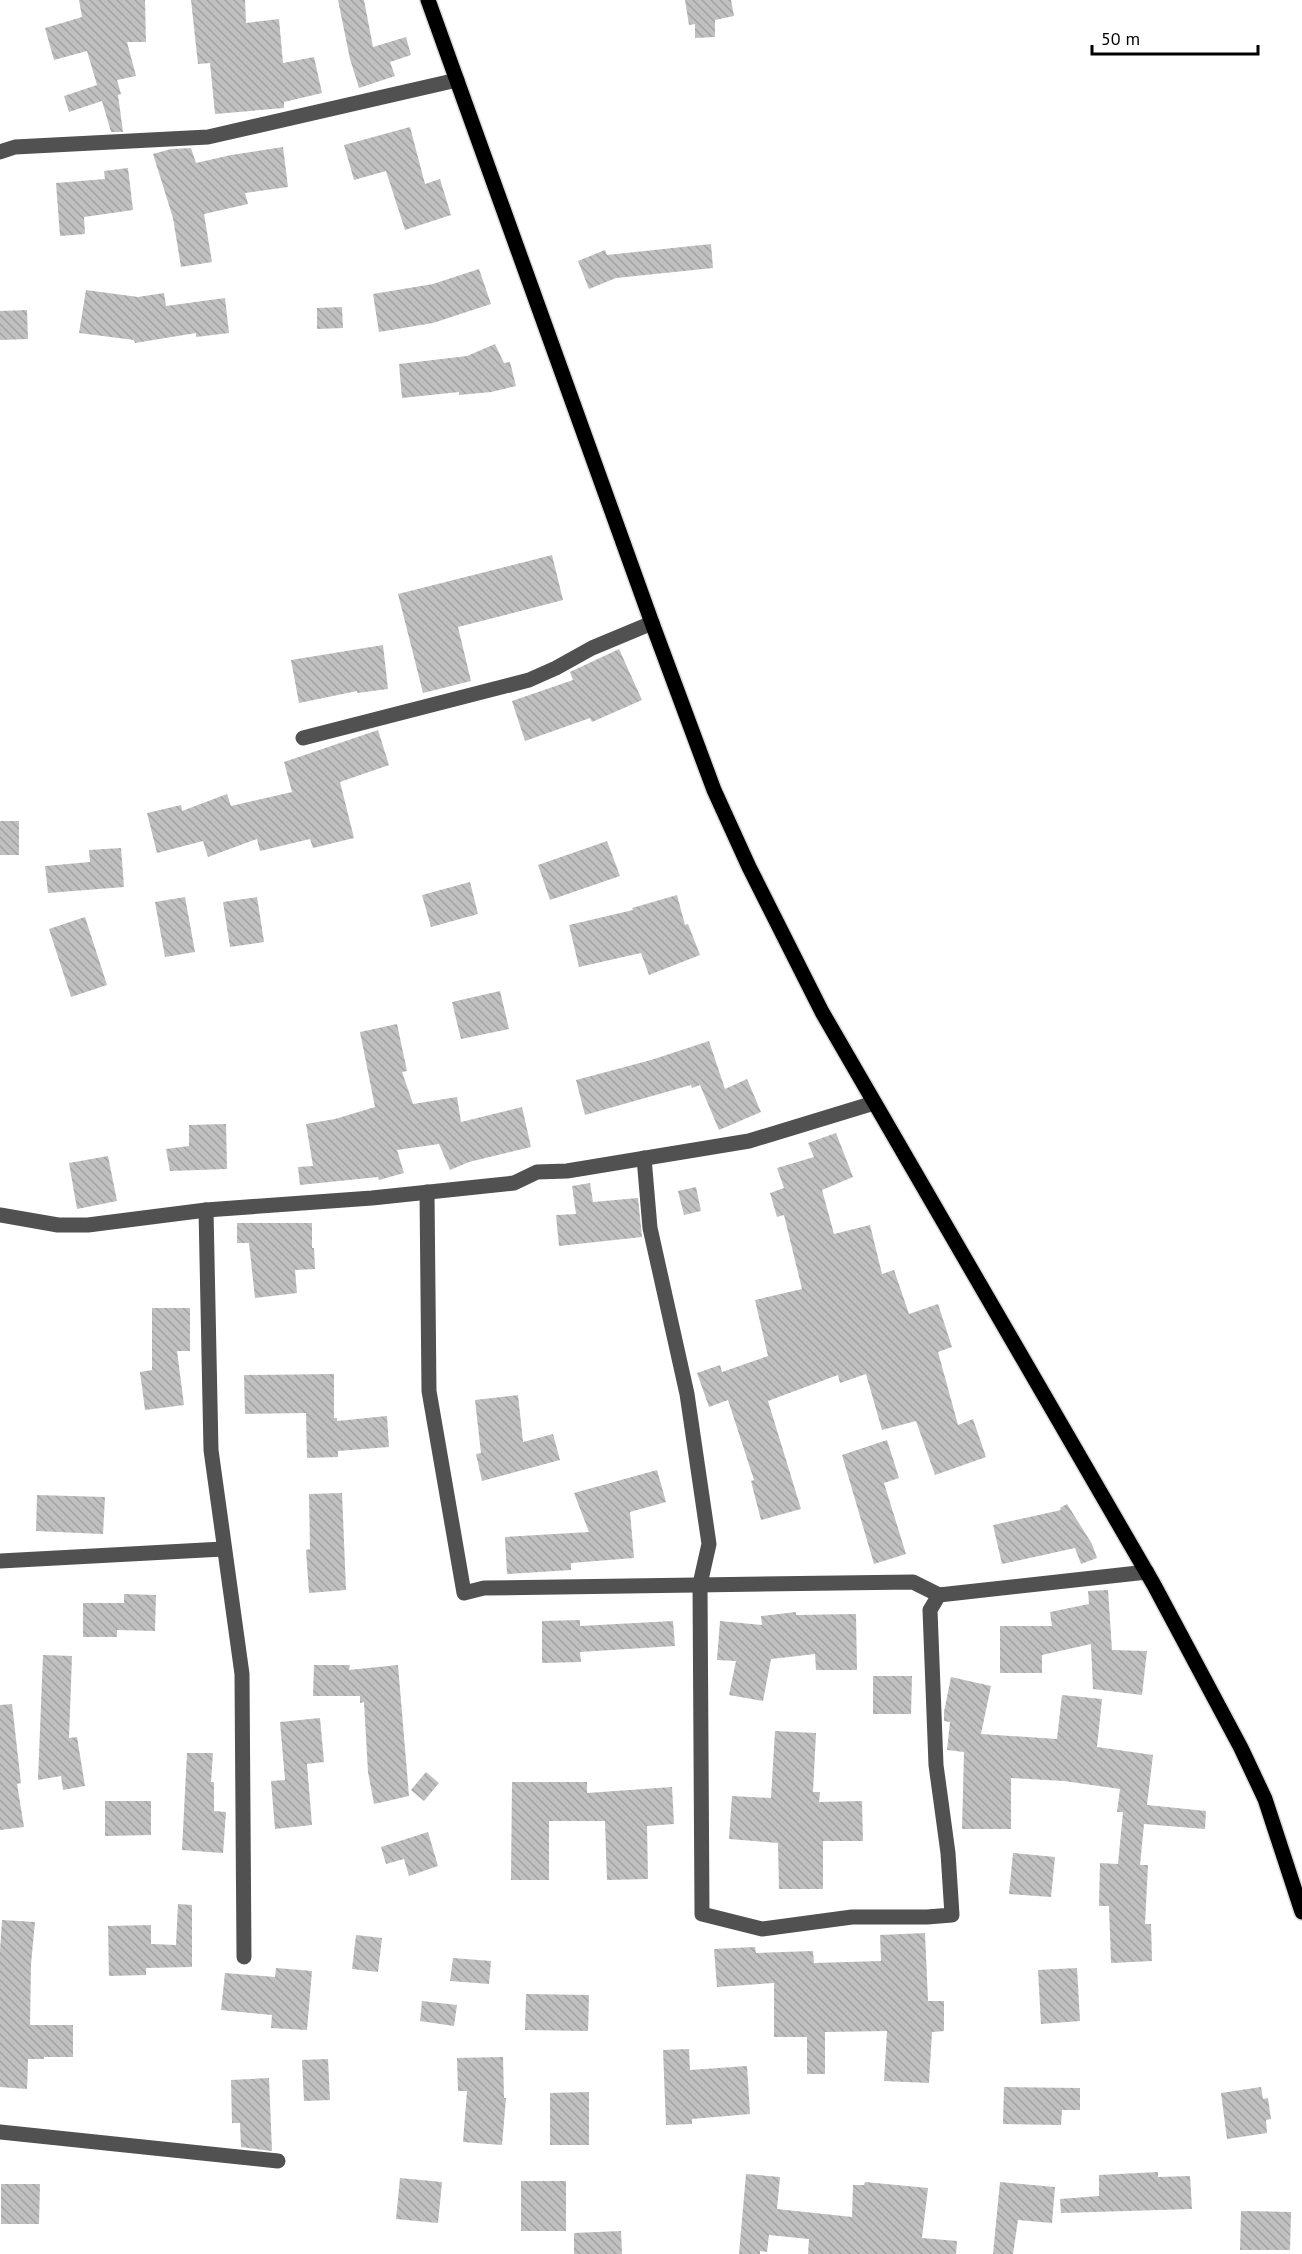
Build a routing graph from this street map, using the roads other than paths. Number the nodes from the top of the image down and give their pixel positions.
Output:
1 (428, 0) edge
2 (457, 80) junction
3 (0, 152) edge
4 (652, 622) junction
5 (303, 738) dead end
6 (874, 1103) junction
7 (644, 1158) junction
8 (427, 1192) junction
9 (206, 1210) junction
10 (0, 1215) edge
11 (224, 1550) junction
12 (0, 1561) edge
13 (1147, 1572) junction
14 (700, 1584) junction
15 (939, 1595) junction
16 (1302, 1912) edge
17 (244, 1957) dead end
18 (0, 2132) edge
19 (278, 2161) dead end

1 - 2 main road
2 - 3 street
2 - 4 main road
4 - 5 street
4 - 6 main road
6 - 7 street
6 - 13 main road
7 - 8 street
7 - 14 street
8 - 9 street
8 - 14 street
9 - 10 street
9 - 11 street
11 - 12 street
11 - 17 street
13 - 15 street
13 - 16 main road
14 - 15 street
14 - 15 street
18 - 19 street

